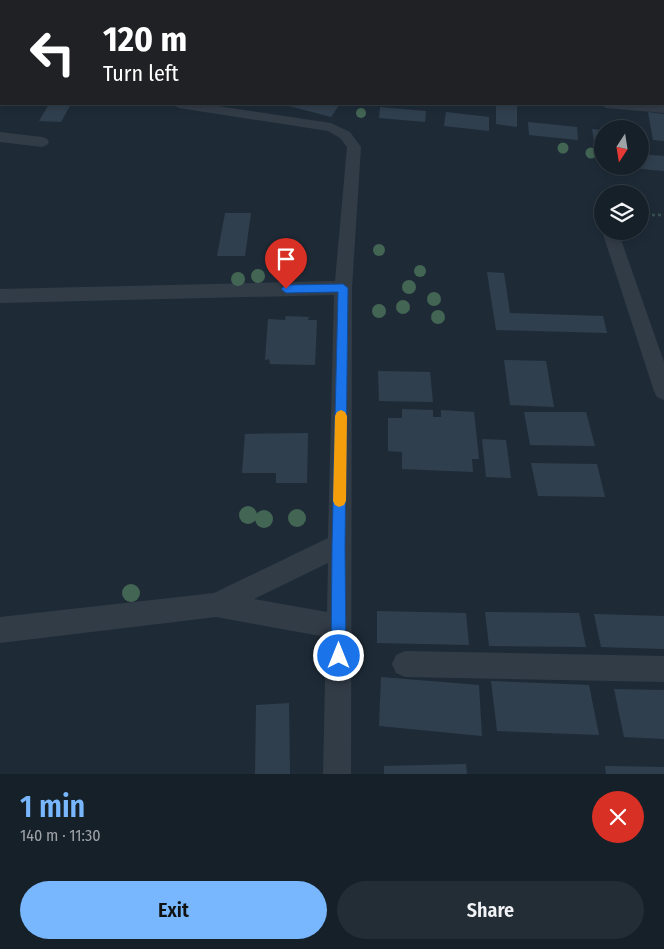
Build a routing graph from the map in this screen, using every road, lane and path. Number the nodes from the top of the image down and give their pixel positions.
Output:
1 (185, 105) edge
2 (618, 105) edge
3 (664, 109) edge
4 (0, 137) edge
5 (42, 142) dead end
6 (649, 215) edge
7 (664, 215) edge
8 (613, 240) edge
9 (343, 288) junction
10 (0, 296) edge
11 (664, 391) edge
12 (338, 546) junction
13 (216, 605) junction
14 (339, 627) junction
15 (0, 630) edge
16 (405, 664) dead end
17 (664, 669) edge
18 (337, 774) edge

1 - 9 street
2 - 3 street
4 - 5 street
6 - 7 path
8 - 11 street
9 - 10 street
9 - 12 street
12 - 13 street
12 - 14 street
13 - 14 street
13 - 15 street
14 - 18 street
16 - 17 street

